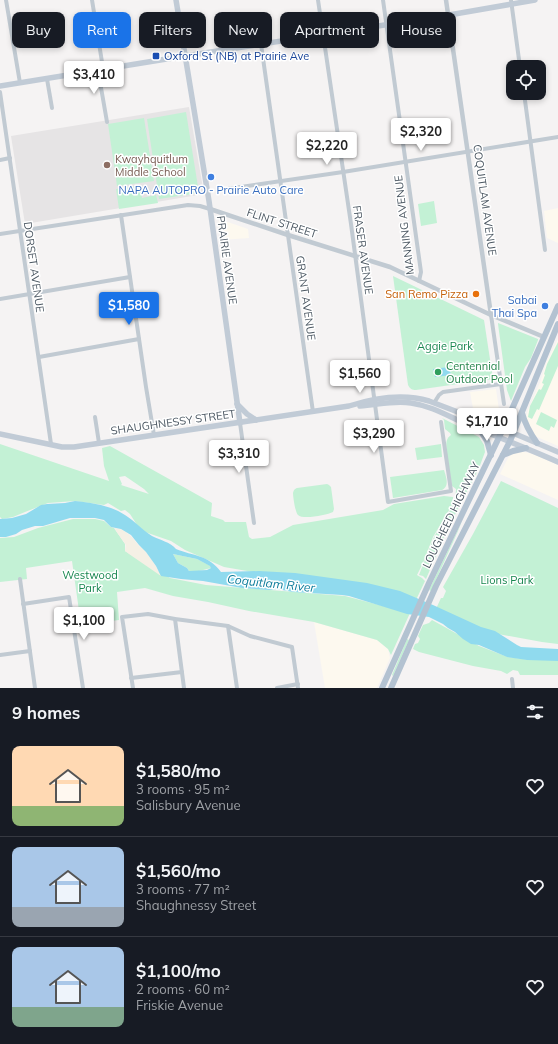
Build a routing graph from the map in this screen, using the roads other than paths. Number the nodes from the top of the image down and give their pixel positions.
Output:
1 (6, 0) edge
2 (92, 0) edge
3 (176, 0) edge
4 (318, 0) edge
5 (383, 0) edge
6 (446, 0) edge
7 (535, 0) edge
8 (511, 2) edge
9 (320, 12) edge
10 (448, 12) edge
11 (456, 14) edge
12 (387, 24) joint
13 (379, 25) edge
14 (236, 48) edge
15 (262, 48) edge
16 (326, 48) edge
17 (390, 48) edge
18 (454, 48) edge
19 (185, 56) junction
20 (519, 60) edge
21 (101, 70) junction
22 (47, 79) junction
23 (20, 83) junction
24 (0, 86) edge
25 (0, 92) edge
26 (525, 100) edge
27 (52, 108) dead end
28 (107, 122) dead end
29 (558, 137) edge
30 (531, 142) junction
31 (469, 152) junction
32 (10, 158) junction
33 (0, 160) edge
34 (406, 162) junction
35 (343, 172) junction
36 (281, 181) junction
37 (227, 189) dead end
38 (210, 209) junction
39 (121, 215) junction
40 (20, 230) junction
41 (0, 234) edge
42 (288, 235) junction
43 (545, 250) dead end
44 (355, 256) junction
45 (130, 277) junction
46 (419, 281) junction
47 (29, 294) junction
48 (0, 299) edge
49 (558, 306) edge
50 (492, 315) junction
51 (558, 324) edge
52 (544, 337) junction
53 (139, 339) junction
54 (39, 357) junction
55 (501, 384) junction
56 (375, 402) junction
57 (434, 403) junction
58 (237, 404) junction
59 (504, 404) dead end
60 (313, 412) junction
61 (522, 413) junction
62 (95, 417) dead end
63 (256, 420) junction
64 (441, 422) dead end
65 (240, 423) junction
66 (504, 429) junction
67 (480, 430) junction
68 (514, 433) junction
69 (0, 434) edge
70 (154, 435) junction
71 (500, 437) junction
72 (510, 441) junction
73 (99, 443) junction
74 (537, 443) junction
75 (51, 444) junction
76 (526, 448) junction
77 (558, 452) edge
78 (503, 455) junction
79 (491, 456) junction
80 (558, 462) edge
81 (254, 523) dead end
82 (20, 579) dead end
83 (23, 604) junction
84 (175, 619) junction
85 (228, 626) junction
86 (30, 651) junction
87 (0, 655) edge
88 (182, 672) junction
89 (131, 678) junction
90 (512, 679) dead end
91 (298, 686) edge
92 (35, 688) edge
93 (83, 688) edge
94 (133, 688) edge
95 (184, 688) edge
96 (238, 688) edge
97 (277, 688) edge
98 (382, 688) edge
99 (391, 688) edge
100 (513, 688) edge

1 - 23 street
2 - 21 street
3 - 19 main road, PRAIRIE AVENUE
4 - 9 street, FRASER AVENUE
5 - 12 street, MANNING AVENUE
6 - 10 street, COQUITLAM AVENUE
7 - 8 main road
8 - 11 main road
8 - 20 street
12 - 13 main road
14 - 19 main road
15 - 36 street, GRANT AVENUE
16 - 35 street, FRASER AVENUE
17 - 34 street, MANNING AVENUE
18 - 31 street, COQUITLAM AVENUE
19 - 21 main road
19 - 38 main road, PRAIRIE AVENUE
21 - 22 main road
21 - 28 street
22 - 23 main road
22 - 27 street
23 - 24 main road
25 - 32 street, DORSET AVENUE
26 - 30 street
29 - 30 street
30 - 31 street
30 - 43 street
31 - 34 street
31 - 50 street, COQUITLAM AVENUE
32 - 33 street
32 - 40 street, DORSET AVENUE
34 - 35 street
34 - 46 street, MANNING AVENUE
35 - 36 street
35 - 44 street, FRASER AVENUE
36 - 37 street
36 - 42 street, GRANT AVENUE
38 - 39 street, FLINT STREET
38 - 42 street, FLINT STREET
38 - 58 main road, PRAIRIE AVENUE
39 - 40 street, FLINT STREET
39 - 45 street
40 - 41 street, FLINT STREET
40 - 47 street, DORSET AVENUE
42 - 44 street, FLINT STREET
42 - 60 street, GRANT AVENUE
44 - 46 street, FLINT STREET
44 - 56 street, FRASER AVENUE
45 - 47 street
45 - 53 street
46 - 50 street, FLINT STREET
47 - 48 street
47 - 54 street, DORSET AVENUE
49 - 52 main road, LOUGHEED HIGHWAY
50 - 52 street, FLINT STREET
50 - 55 street, COQUITLAM AVENUE
51 - 61 main road, LOUGHEED HIGHWAY
52 - 66 main road, LOUGHEED HIGHWAY
53 - 54 street
53 - 70 street
54 - 75 street, DORSET AVENUE
55 - 57 street
55 - 59 street, COQUITLAM AVENUE
56 - 57 main road, SHAUGHNESSY STREET
56 - 60 main road, SHAUGHNESSY STREET
56 - 64 street, FRASER AVENUE
56 - 67 main road, SHAUGHNESSY STREET
57 - 66 main road, SHAUGHNESSY STREET
58 - 63 main road
58 - 65 main road, PRAIRIE AVENUE
60 - 63 main road, SHAUGHNESSY STREET
61 - 68 main road, LOUGHEED HIGHWAY
61 - 74 main road
62 - 73 street
63 - 65 main road, SHAUGHNESSY STREET
65 - 70 main road, SHAUGHNESSY STREET
65 - 81 street, PRAIRIE AVENUE
66 - 68 main road, SHAUGHNESSY STREET
66 - 71 main road, LOUGHEED HIGHWAY
67 - 71 main road, SHAUGHNESSY STREET
67 - 79 main road
68 - 72 main road, LOUGHEED HIGHWAY
68 - 74 main road, SHAUGHNESSY STREET
69 - 75 main road, SHAUGHNESSY STREET
70 - 73 main road, SHAUGHNESSY STREET
71 - 72 main road, SHAUGHNESSY STREET
71 - 79 main road, LOUGHEED HIGHWAY
72 - 76 main road, SHAUGHNESSY STREET
72 - 78 main road, LOUGHEED HIGHWAY
73 - 75 main road, SHAUGHNESSY STREET
74 - 77 main road, SHAUGHNESSY STREET
76 - 78 main road
76 - 80 main road, SHAUGHNESSY STREET
78 - 99 main road, LOUGHEED HIGHWAY
79 - 98 main road, LOUGHEED HIGHWAY
82 - 83 street
83 - 86 street
83 - 93 street
84 - 85 street
84 - 88 street
84 - 89 street
85 - 91 street
85 - 96 street
86 - 87 street
86 - 92 street
88 - 89 street
88 - 95 street
89 - 94 street
90 - 100 street
91 - 97 street

